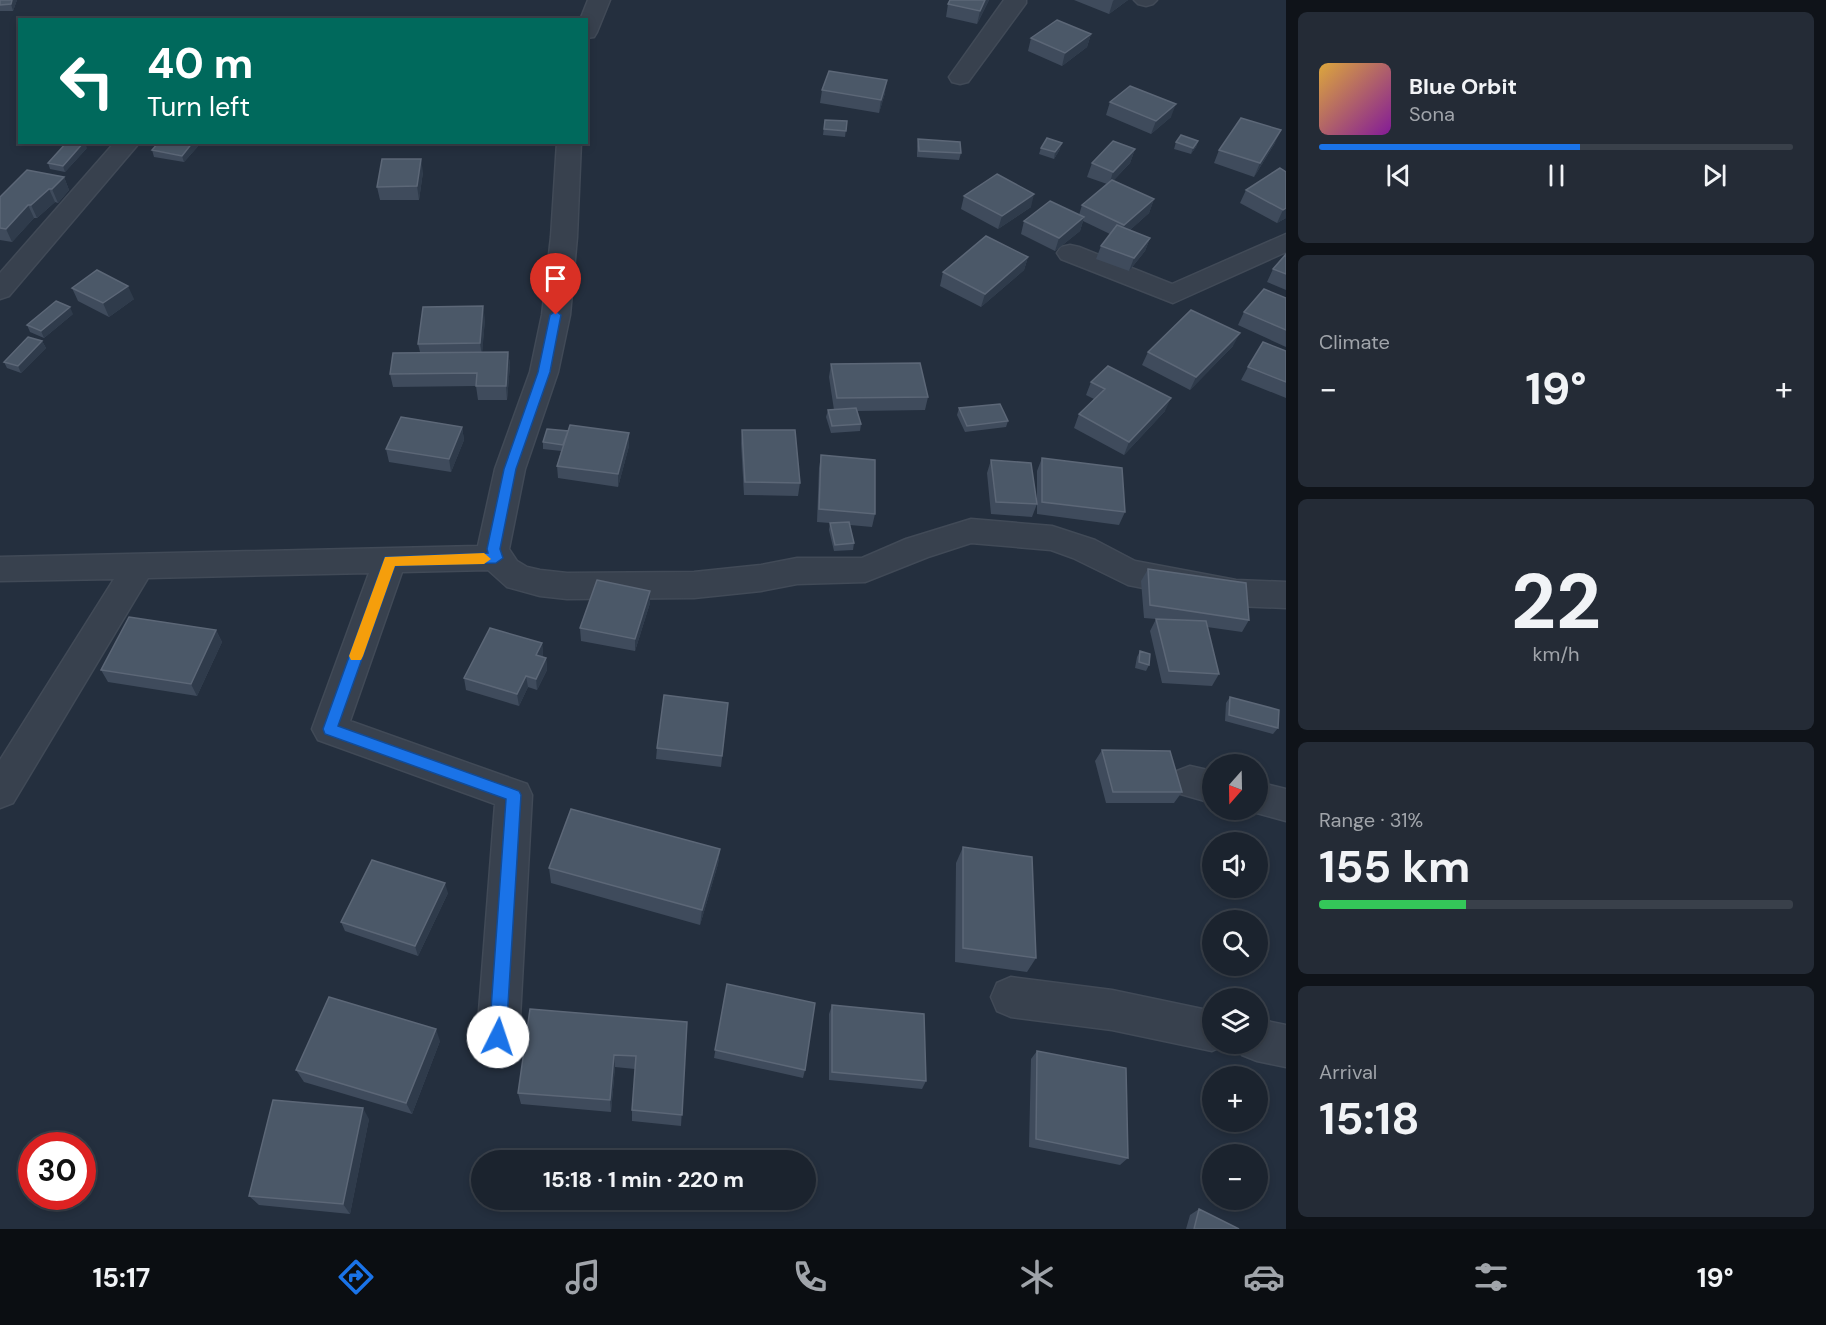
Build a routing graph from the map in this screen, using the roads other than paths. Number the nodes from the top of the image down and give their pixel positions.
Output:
1 (599, 0) edge
2 (1015, 0) edge
3 (588, 27) edge
4 (960, 77) dead end
5 (126, 144) edge
6 (569, 144) edge
7 (1286, 242) edge
8 (1070, 253) dead end
9 (0, 290) edge
10 (496, 558) junction
11 (390, 561) junction
12 (139, 566) junction
13 (0, 569) edge
14 (1286, 595) edge
15 (0, 792) edge
16 (1268, 801) edge
17 (1286, 805) edge
18 (1011, 997) dead end
19 (1202, 1029) edge
20 (498, 1037) dead end
21 (1268, 1042) edge
22 (1286, 1046) edge

1 - 3 street
2 - 4 street
5 - 9 street
6 - 10 street
7 - 8 street
10 - 11 street
10 - 14 street
11 - 12 street
11 - 20 street
12 - 13 street
12 - 15 street
16 - 17 street
18 - 19 street
21 - 22 street

